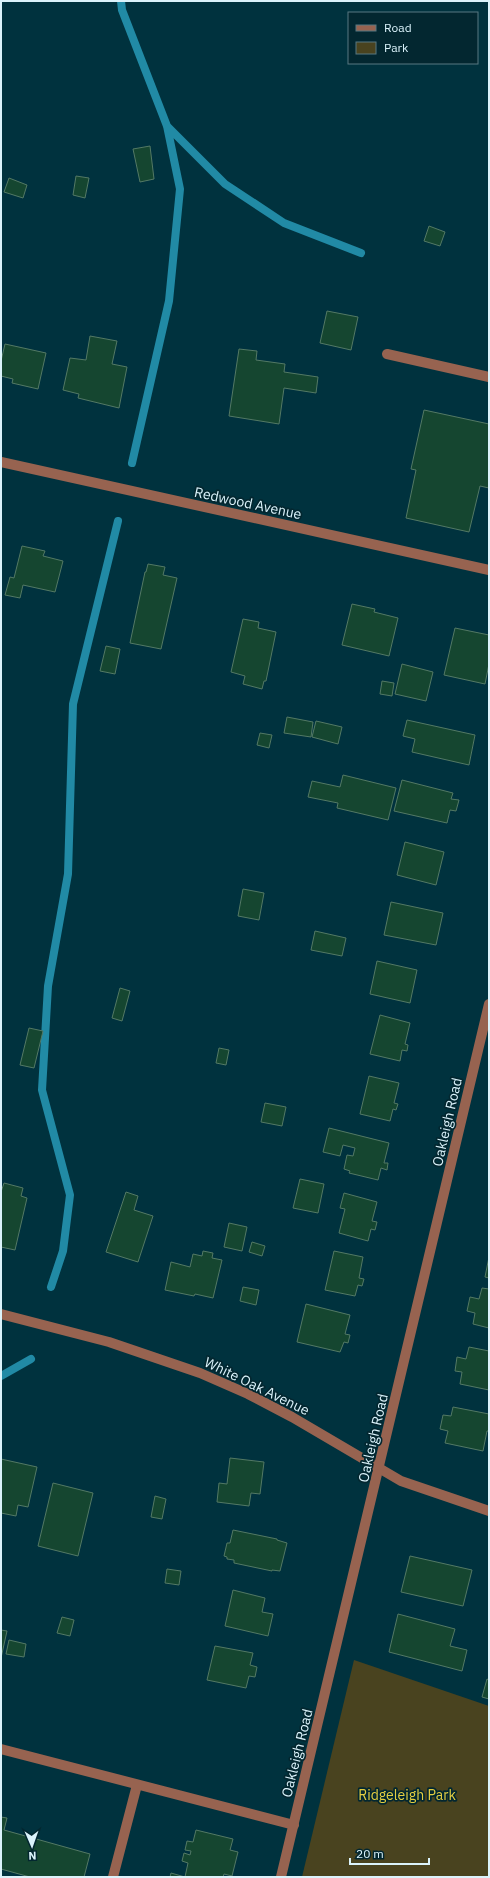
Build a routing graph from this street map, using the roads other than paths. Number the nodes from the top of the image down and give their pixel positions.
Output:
1 (387, 354) dead end
2 (489, 377) edge
3 (1, 462) edge
4 (489, 570) edge
5 (489, 1004) edge
6 (1, 1314) edge
7 (380, 1468) junction
8 (489, 1511) edge
9 (1, 1749) edge
10 (137, 1785) junction
11 (294, 1825) junction
12 (113, 1877) edge
13 (281, 1877) edge

1 - 2 street
3 - 4 street, Redwood Avenue
5 - 7 street, Oakleigh Road
6 - 7 street, White Oak Avenue
7 - 8 street, White Oak Avenue
7 - 11 street, Oakleigh Road
9 - 10 street
10 - 11 street
10 - 12 street
11 - 13 street, Oakleigh Road

